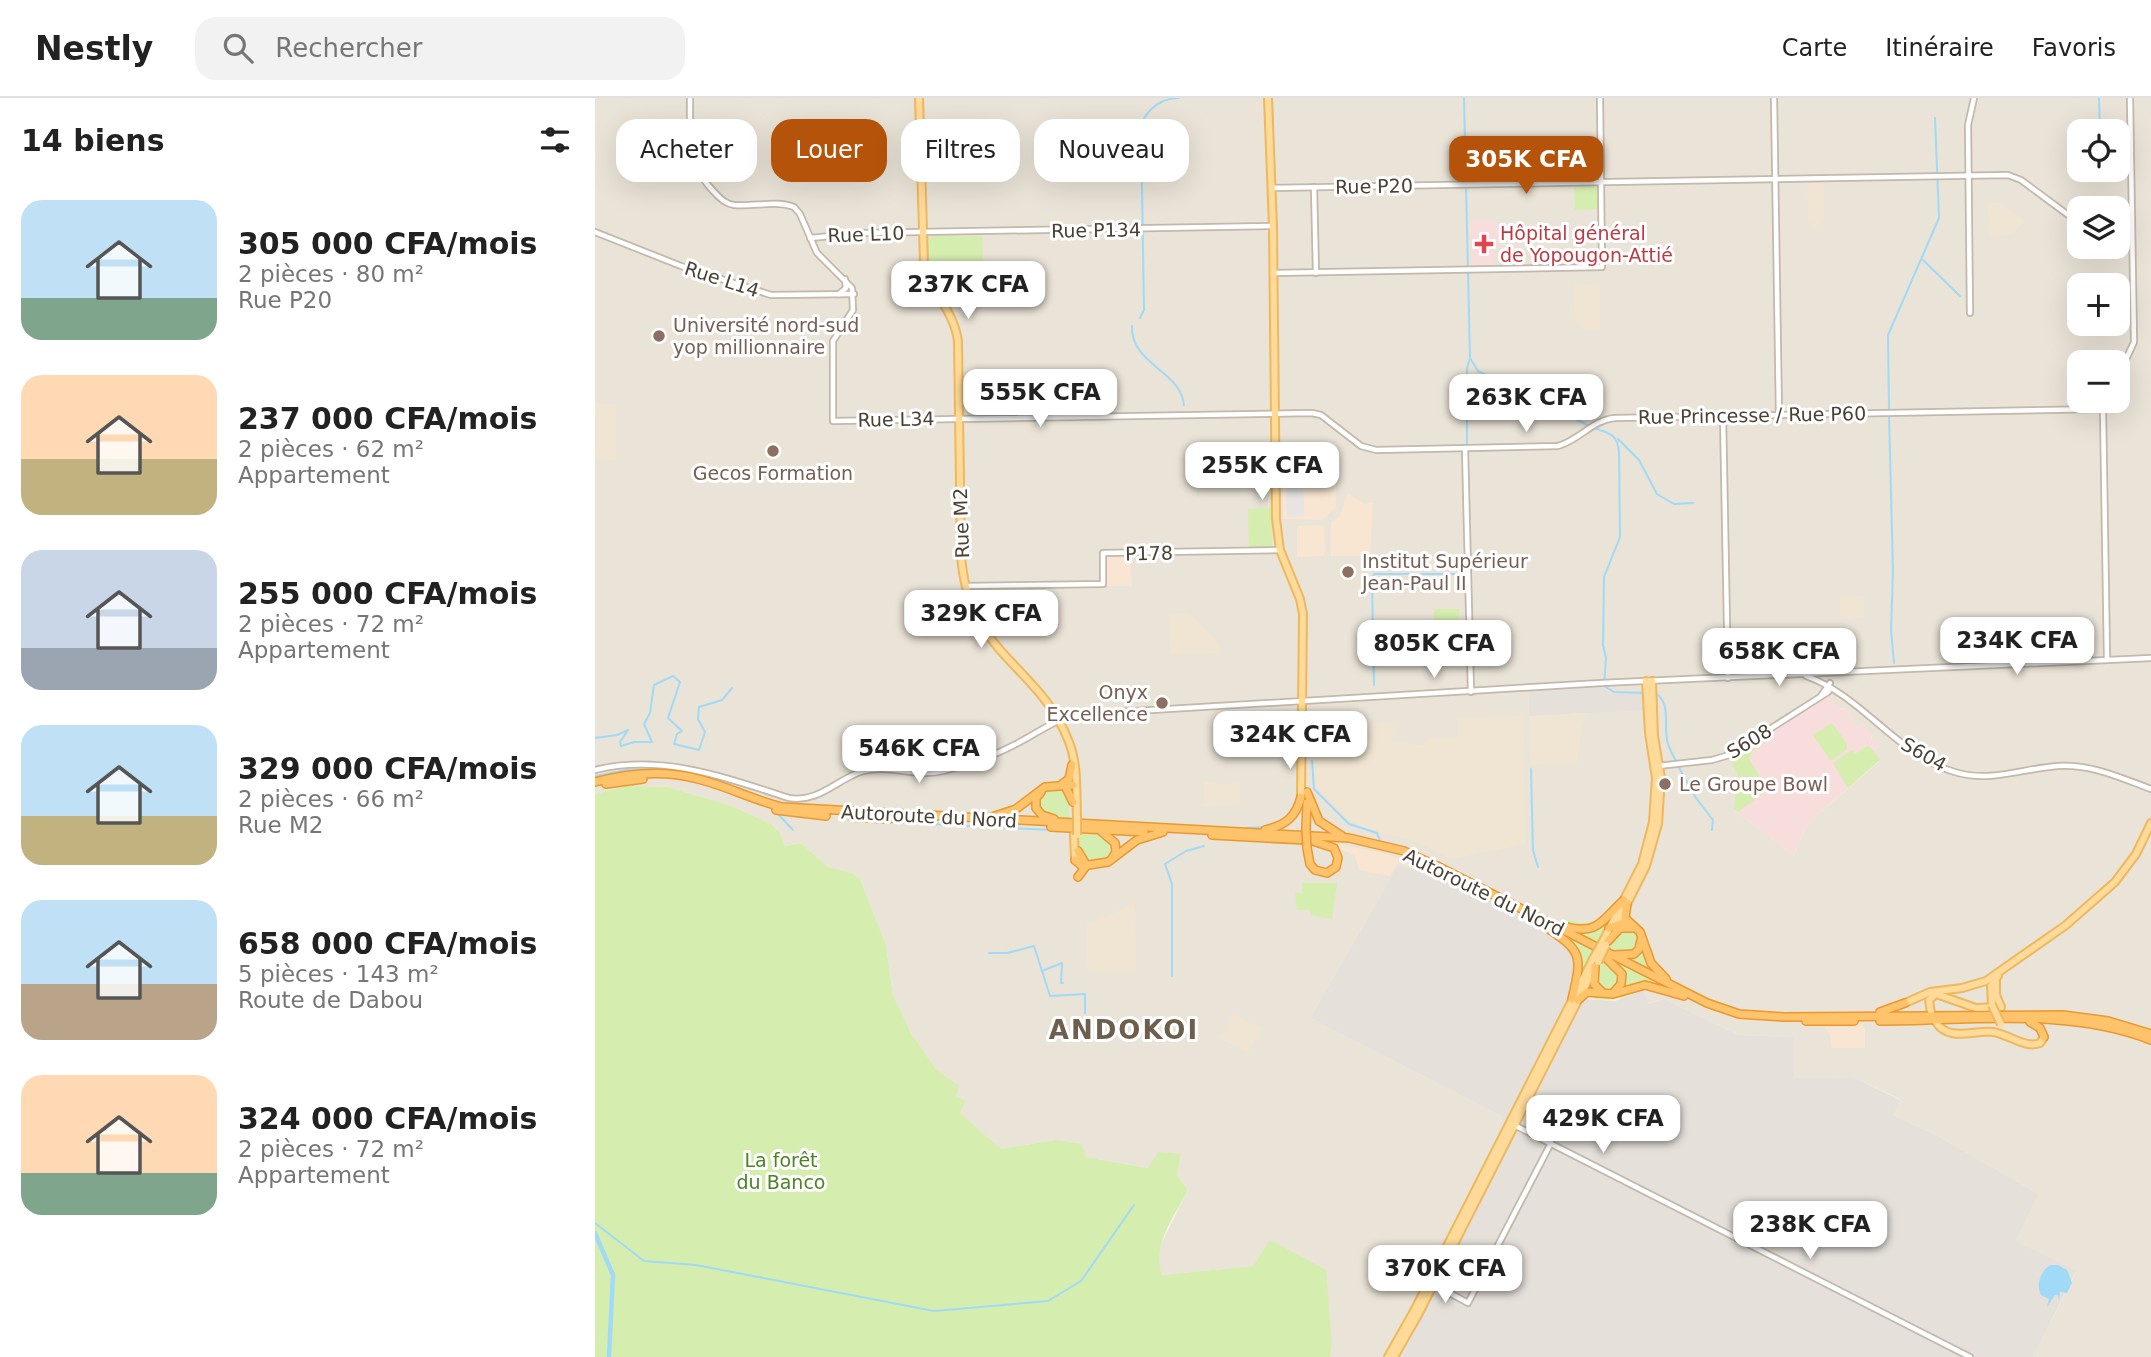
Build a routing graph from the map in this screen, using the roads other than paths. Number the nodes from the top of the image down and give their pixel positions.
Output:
1 (690, 98) edge
2 (919, 98) edge
3 (1600, 98) edge
4 (1773, 98) edge
5 (1974, 98) edge
6 (2130, 98) edge
7 (1269, 100) edge
8 (1968, 176) junction
9 (1775, 179) junction
10 (1602, 182) junction
11 (1314, 187) junction
12 (1271, 188) junction
13 (2067, 214) edge
14 (2131, 218) joint
15 (1271, 226) junction
16 (595, 232) edge
17 (921, 233) junction
18 (810, 238) junction
19 (1273, 273) junction
20 (1315, 273) junction
21 (844, 278) junction
22 (853, 294) junction
23 (838, 295) junction
24 (852, 304) junction
25 (1970, 313) dead end
26 (845, 321) junction
27 (2130, 351) edge
28 (2067, 410) edge
29 (1275, 413) junction
30 (2103, 413) edge
31 (1723, 415) junction
32 (1779, 415) junction
33 (959, 418) junction
34 (1466, 448) junction
35 (1368, 449) joint
36 (1280, 550) junction
37 (964, 586) junction
38 (2151, 657) edge
39 (2107, 658) junction
40 (1831, 672) junction
41 (1798, 674) junction
42 (1728, 677) junction
43 (1649, 681) junction
44 (1830, 688) junction
45 (1471, 691) junction
46 (1304, 700) junction
47 (1059, 722) junction
48 (1671, 764) junction
49 (1072, 765) junction
50 (1658, 767) junction
51 (595, 770) edge
52 (1661, 778) junction
53 (595, 784) edge
54 (1070, 786) junction
55 (2151, 788) edge
56 (1304, 794) junction
57 (1073, 802) joint
58 (780, 809) junction
59 (981, 819) junction
60 (1073, 819) junction
61 (2151, 823) edge
62 (1094, 830) junction
63 (2151, 830) edge
64 (1163, 832) junction
65 (1254, 832) junction
66 (1075, 835) junction
67 (1349, 838) junction
68 (1308, 844) junction
69 (1078, 851) joint
70 (1080, 867) junction
71 (1625, 902) junction
72 (1546, 924) junction
73 (1617, 924) junction
74 (1632, 925) junction
75 (1609, 928) junction
76 (1600, 955) junction
77 (2012, 967) junction
78 (1589, 978) junction
79 (1599, 993) junction
80 (1951, 993) junction
81 (1685, 995) junction
82 (1575, 999) junction
83 (1905, 1003) joint
84 (2001, 1007) junction
85 (1931, 1013) dead end
86 (2048, 1014) junction
87 (1862, 1016) junction
88 (2016, 1020) junction
89 (2062, 1020) junction
90 (1936, 1022) dead end
91 (2043, 1033) junction
92 (2151, 1034) edge
93 (2151, 1040) edge
94 (1512, 1124) junction
95 (1551, 1143) junction
96 (1433, 1284) junction
97 (1388, 1357) edge
98 (1394, 1357) edge
99 (1970, 1357) edge

1 - 18 street
2 - 17 main road
3 - 10 street
4 - 9 street
5 - 8 street
6 - 14 street
7 - 12 main road
8 - 9 street, Rue P20
8 - 13 street, Rue P20
8 - 25 street
9 - 10 street, Rue P20
9 - 32 street
10 - 11 street, Rue P20
10 - 20 street
11 - 12 street, Rue P20
11 - 20 street
12 - 15 main road
12 - 19 main road
14 - 27 street
15 - 17 street, Rue P134
15 - 19 main road
16 - 23 street, Rue L14
17 - 18 street, Rue L10
17 - 33 main road, Rue M2
18 - 21 street
19 - 20 street
19 - 29 main road
21 - 22 street
21 - 23 street
22 - 23 street, Rue L14
22 - 24 street
22 - 26 street
23 - 24 street
24 - 26 street
26 - 33 street, Rue L34
28 - 32 street, Rue Princesse / Rue P60
29 - 33 street, Rue L34
29 - 35 street, Rue L34
29 - 36 main road
30 - 39 street
31 - 32 street, Rue Princesse / Rue P60
31 - 34 street, Rue Princesse / Rue P60
31 - 42 street
33 - 37 main road, Rue M2
34 - 35 street, Rue Princesse / Rue P60
34 - 45 street
36 - 37 street, P178
36 - 46 main road
37 - 47 main road, Rue M2
38 - 39 street
38 - 40 street
39 - 40 street
40 - 41 street
40 - 42 street
40 - 44 street
41 - 42 street
41 - 44 street, S604
42 - 43 street
43 - 45 street
43 - 50 main road
44 - 48 street, S608
44 - 55 street, S604
45 - 46 street
46 - 47 street
46 - 56 main road
47 - 49 main road
47 - 51 street
47 - 54 main road
48 - 50 street, S608
48 - 52 street
49 - 54 main road
49 - 54 highway
50 - 52 main road
50 - 71 main road
52 - 71 main road
53 - 58 highway, Autoroute du Nord
54 - 57 highway
54 - 59 highway
54 - 60 main road
54 - 60 highway
56 - 65 highway
56 - 67 highway
56 - 68 highway, bridge
57 - 60 main road
58 - 59 highway, Autoroute du Nord
58 - 62 highway, Autoroute du Nord
59 - 60 highway, Autoroute du Nord
60 - 65 highway, Autoroute du Nord
60 - 66 main road, bridge
61 - 80 main road
62 - 64 highway, Autoroute du Nord
62 - 70 highway
63 - 77 main road
64 - 68 highway, Autoroute du Nord
64 - 70 highway
65 - 67 highway, Autoroute du Nord
66 - 69 main road
66 - 70 main road
67 - 72 highway, Autoroute du Nord
68 - 68 highway
68 - 72 highway, Autoroute du Nord
69 - 70 highway
71 - 72 highway
71 - 73 main road
71 - 74 highway
71 - 75 main road
72 - 76 highway, Autoroute du Nord
72 - 82 highway
73 - 74 highway
73 - 75 highway
73 - 76 main road
74 - 81 highway
75 - 76 main road
76 - 76 highway
76 - 76 highway
76 - 78 highway
76 - 81 highway, Autoroute du Nord
76 - 82 main road
77 - 84 main road
77 - 91 main road, bridge
78 - 79 highway
78 - 82 main road
79 - 81 highway
79 - 82 highway
80 - 83 main road
80 - 84 main road
80 - 85 main road
81 - 87 highway, Autoroute du Nord
81 - 88 highway, Autoroute du Nord
82 - 94 main road
83 - 87 highway
84 - 86 highway
86 - 87 highway, Autoroute du Nord
86 - 92 highway, Autoroute du Nord
88 - 89 highway, Autoroute du Nord
88 - 91 highway
89 - 91 highway
89 - 93 highway, Autoroute du Nord
90 - 91 main road
94 - 95 street
94 - 96 main road
94 - 97 main road
95 - 96 street
95 - 99 street
96 - 98 main road

